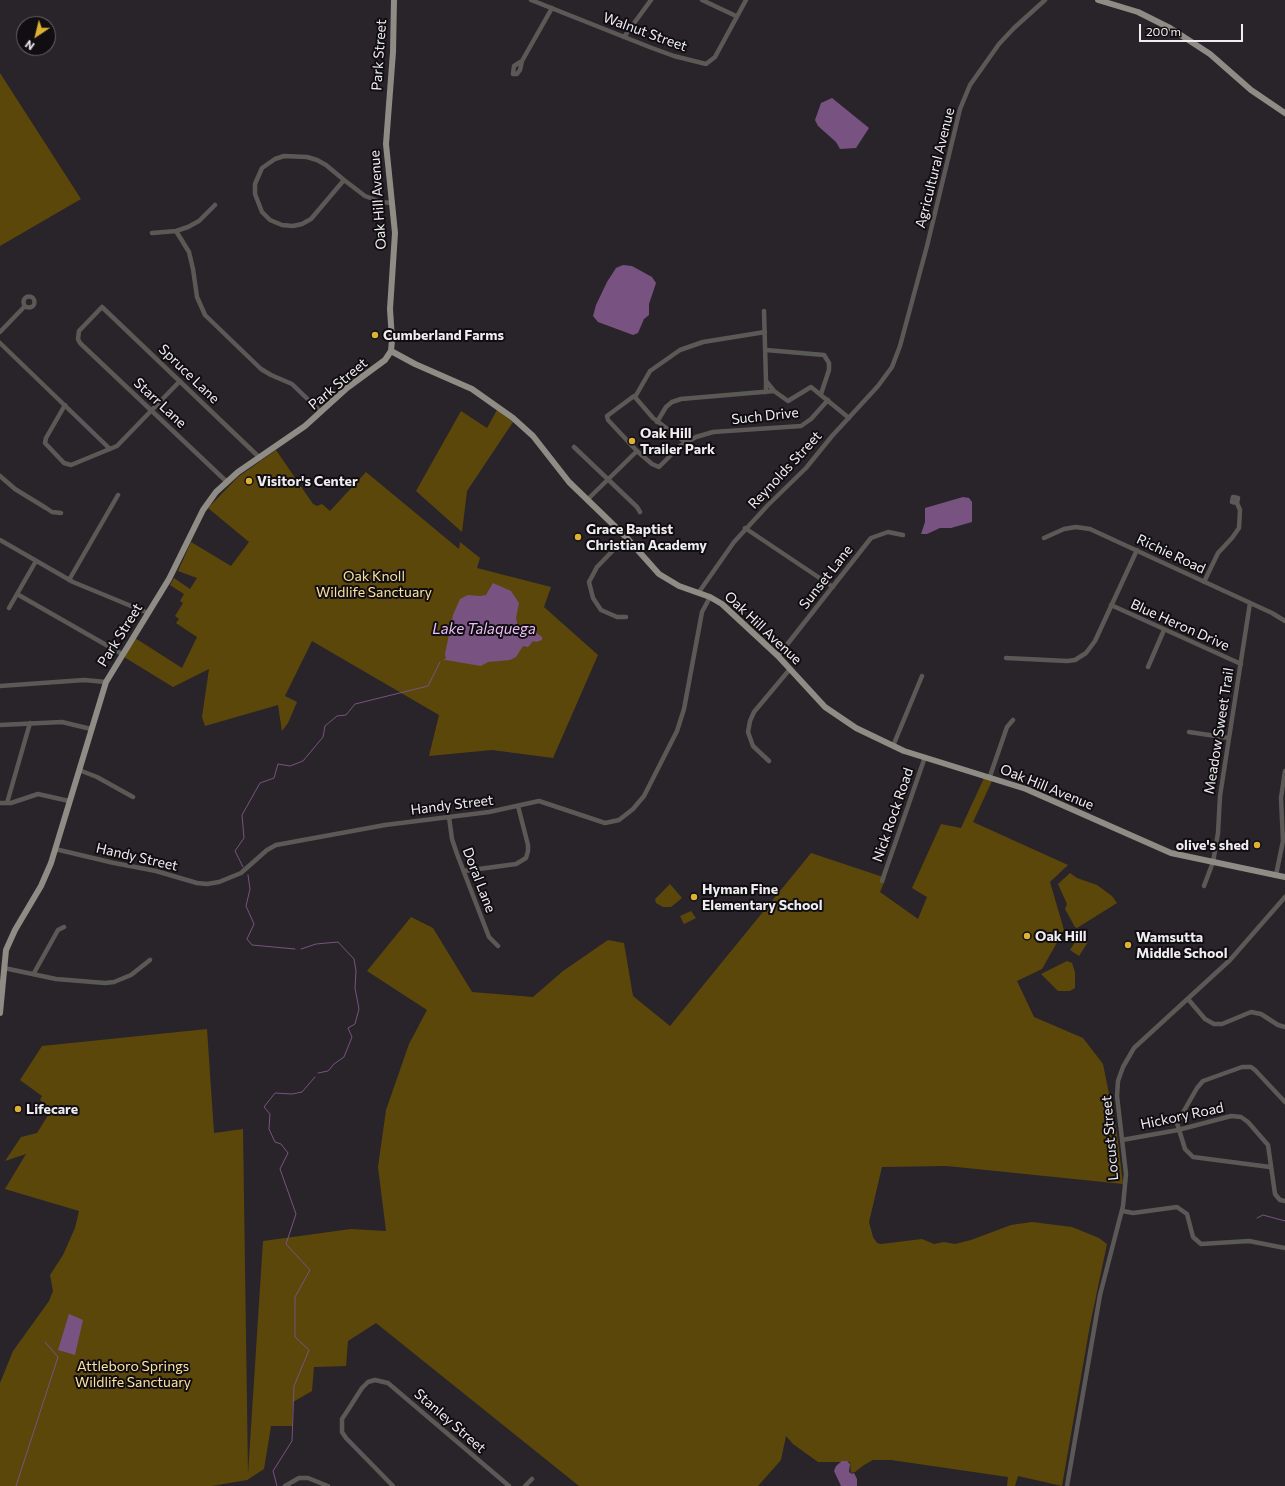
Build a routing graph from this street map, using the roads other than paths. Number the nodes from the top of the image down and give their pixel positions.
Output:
1 (394, 0) edge
2 (531, 0) edge
3 (650, 0) edge
4 (702, 0) edge
5 (746, 0) edge
6 (1045, 0) edge
7 (1098, 0) edge
8 (552, 8) junction
9 (736, 16) junction
10 (624, 37) junction
11 (522, 61) dead end
12 (388, 111) joint
13 (1285, 114) edge
14 (344, 180) junction
15 (392, 203) junction
16 (215, 204) dead end
17 (176, 231) junction
18 (152, 233) dead end
19 (25, 306) dead end
20 (764, 311) dead end
21 (0, 332) edge
22 (765, 332) junction
23 (78, 339) joint
24 (0, 343) edge
25 (766, 350) junction
26 (391, 351) junction
27 (892, 367) joint
28 (180, 381) junction
29 (766, 381) junction
30 (774, 391) junction
31 (766, 392) junction
32 (821, 394) junction
33 (635, 397) junction
34 (828, 400) junction
35 (65, 405) junction
36 (152, 410) junction
37 (321, 412) junction
38 (849, 418) junction
39 (657, 422) junction
40 (685, 442) junction
41 (574, 447) dead end
42 (110, 448) junction
43 (637, 451) junction
44 (260, 458) junction
45 (0, 476) edge
46 (608, 479) junction
47 (228, 482) junction
48 (118, 495) dead end
49 (586, 500) junction
50 (1237, 503) dead end
51 (640, 512) dead end
52 (61, 513) dead end
53 (745, 528) junction
54 (903, 535) dead end
55 (626, 537) junction
56 (1044, 538) dead end
57 (0, 540) edge
58 (1136, 550) junction
59 (36, 561) junction
60 (69, 580) junction
61 (1204, 582) junction
62 (833, 586) junction
63 (699, 592) junction
64 (17, 594) junction
65 (710, 597) junction
66 (1250, 603) junction
67 (1111, 605) junction
68 (9, 608) dead end
69 (148, 613) junction
70 (626, 617) dead end
71 (1285, 621) edge
72 (1164, 630) junction
73 (122, 654) junction
74 (778, 656) junction
75 (1006, 658) dead end
76 (1241, 664) junction
77 (1148, 666) dead end
78 (790, 669) junction
79 (922, 676) dead end
80 (106, 682) junction
81 (0, 686) edge
82 (1013, 720) dead end
83 (30, 723) junction
84 (0, 725) edge
85 (91, 729) junction
86 (1189, 732) dead end
87 (1229, 738) junction
88 (893, 746) junction
89 (925, 757) junction
90 (769, 761) dead end
91 (79, 770) junction
92 (1285, 771) edge
93 (990, 776) junction
94 (133, 797) dead end
95 (69, 800) junction
96 (0, 803) edge
97 (7, 803) junction
98 (518, 806) junction
99 (449, 817) junction
100 (55, 849) junction
101 (1213, 862) junction
102 (464, 871) junction
103 (1276, 875) junction
104 (1285, 877) edge
105 (882, 881) dead end
106 (1204, 886) dead end
107 (1285, 897) edge
108 (64, 927) dead end
109 (498, 946) dead end
110 (150, 960) dead end
111 (4, 968) junction
112 (34, 973) junction
113 (1188, 999) junction
114 (0, 1013) edge
115 (1285, 1027) edge
116 (1285, 1102) edge
117 (1178, 1130) junction
118 (1122, 1140) junction
119 (1270, 1167) junction
120 (1285, 1202) edge
121 (1123, 1211) junction
122 (1285, 1248) edge
123 (532, 1479) dead end
124 (285, 1486) edge
125 (328, 1486) edge
126 (393, 1486) edge
127 (509, 1486) edge
128 (525, 1486) edge
129 (1067, 1486) edge

1 - 12 main road, Park Street
2 - 8 street, Walnut Street
3 - 10 street
4 - 9 street
5 - 9 street
6 - 27 street, Agricultural Avenue
7 - 13 main road
8 - 10 street, Walnut Street
8 - 11 street
9 - 10 street, Walnut Street
12 - 15 main road, Oak Hill Avenue
14 - 14 street
14 - 15 street
15 - 26 main road, Oak Hill Avenue
16 - 17 street
17 - 18 street
17 - 37 street
19 - 21 street
20 - 22 street
22 - 25 street
22 - 33 street
23 - 28 street, Spruce Lane
23 - 36 street, Starr Lane
24 - 35 street
25 - 29 street
25 - 32 street
26 - 37 main road, Park Street
26 - 49 main road, Oak Hill Avenue
27 - 38 street, Reynolds Street
28 - 36 street
28 - 44 street, Spruce Lane
29 - 30 street
29 - 31 street
30 - 31 street
30 - 32 street
31 - 39 street
32 - 34 street
33 - 39 street
33 - 43 street
34 - 38 street
34 - 40 street, Such Drive
35 - 42 street
35 - 42 street
36 - 42 street
36 - 47 street, Starr Lane
37 - 44 main road, Park Street
38 - 53 street, Reynolds Street
39 - 40 street
40 - 43 street, Such Drive
41 - 46 street
43 - 46 street
44 - 47 main road, Park Street
45 - 52 street
46 - 49 street
46 - 51 street
47 - 69 main road, Park Street
48 - 60 street
49 - 55 main road, Oak Hill Avenue
50 - 61 street
53 - 62 street
53 - 63 street, Reynolds Street
54 - 62 street, Sunset Lane
55 - 63 main road, Oak Hill Avenue
55 - 70 street
56 - 58 street, Richie Road
57 - 59 street
58 - 61 street, Richie Road
58 - 67 street
59 - 60 street
59 - 64 street
60 - 69 street
61 - 66 street, Richie Road
62 - 74 street, Sunset Lane
63 - 65 main road, Oak Hill Avenue
64 - 68 street
64 - 73 street
65 - 74 main road, Oak Hill Avenue
65 - 98 street, Handy Street
66 - 71 street, Richie Road
66 - 76 street, Meadow Sweet Trail
67 - 72 street, Blue Heron Drive
67 - 75 street
69 - 73 main road, Park Street
72 - 76 street, Blue Heron Drive
72 - 77 street
73 - 80 main road, Park Street
74 - 78 main road, Oak Hill Avenue
76 - 87 street, Meadow Sweet Trail
78 - 88 main road, Oak Hill Avenue
78 - 90 street
79 - 88 street
80 - 81 street
80 - 85 main road, Park Street
82 - 93 street
83 - 84 street
83 - 85 street
83 - 97 street
85 - 91 main road, Park Street
86 - 87 street
87 - 101 street, Meadow Sweet Trail
88 - 89 main road, Oak Hill Avenue
89 - 93 main road, Oak Hill Avenue
89 - 105 street, Nick Rock Road
91 - 94 street
91 - 95 main road, Park Street
92 - 103 street
93 - 101 main road, Oak Hill Avenue
95 - 97 street
95 - 100 main road, Park Street
96 - 97 street
98 - 99 street, Handy Street
98 - 102 street
99 - 100 street, Handy Street
99 - 102 street, Doral Lane
100 - 111 main road, Park Street
101 - 103 main road, Oak Hill Avenue
101 - 106 street, Meadow Sweet Trail
102 - 109 street, Doral Lane
103 - 104 main road, Oak Hill Avenue
107 - 113 street, Locust Street
108 - 112 street
110 - 112 street
111 - 112 street
111 - 114 main road, Park Street
113 - 115 street
113 - 118 street, Locust Street
116 - 117 street
117 - 118 street, Hickory Road
117 - 119 street
117 - 119 street, Hickory Road
118 - 121 street, Locust Street
119 - 120 street, Hickory Road
121 - 122 street
121 - 129 street, Locust Street
123 - 128 street
124 - 125 street
126 - 127 street, Stanley Street

